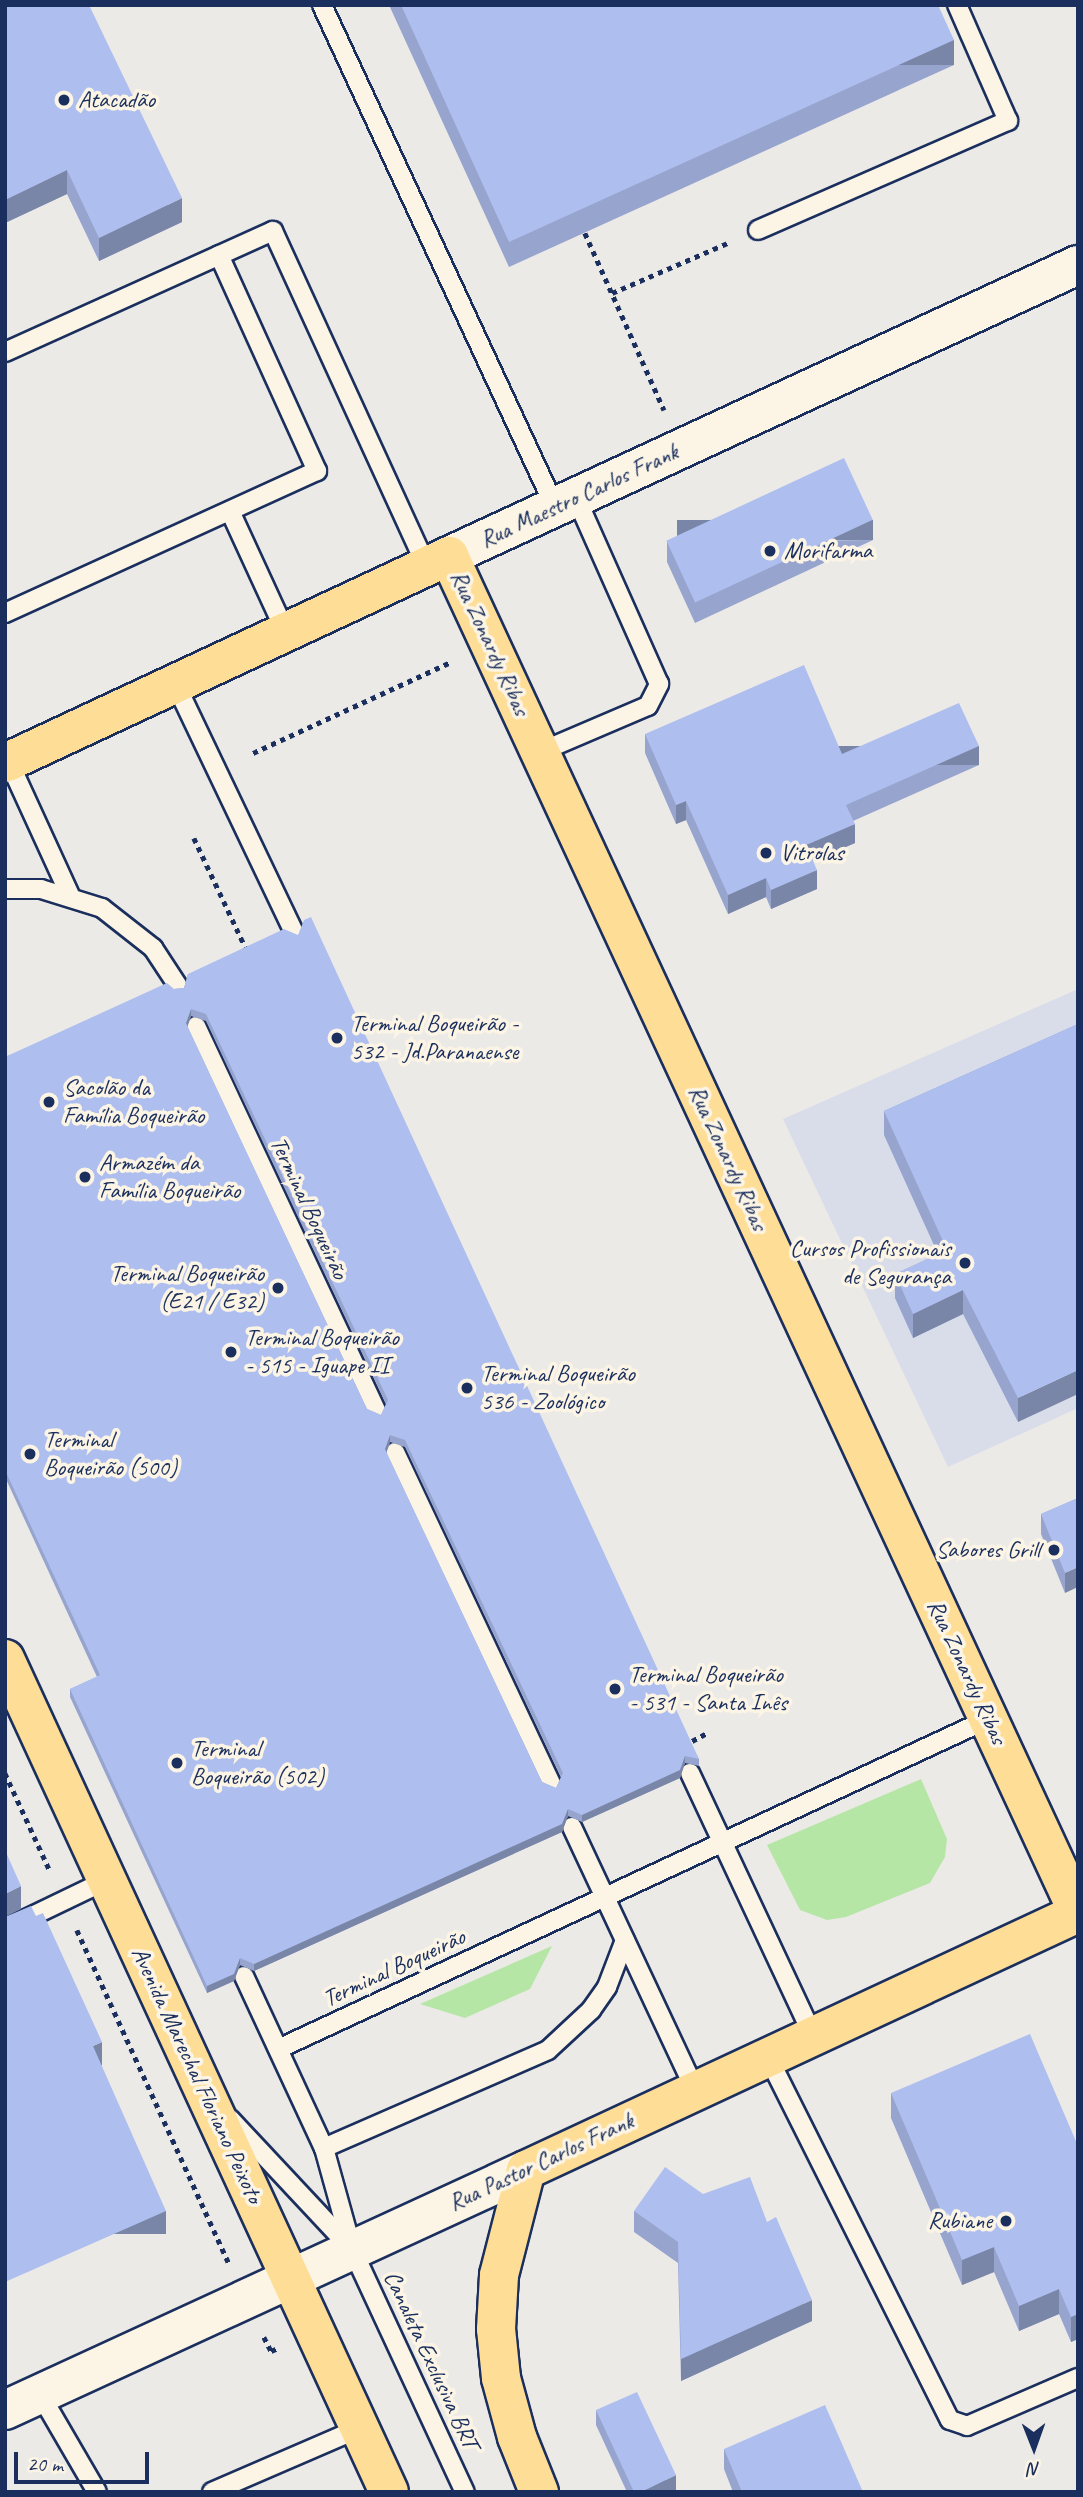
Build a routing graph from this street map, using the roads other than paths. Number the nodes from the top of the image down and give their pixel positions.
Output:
1 (321, 5) edge
2 (957, 5) edge
3 (758, 230) road end
4 (219, 255) junction
5 (1078, 265) edge
6 (5, 352) edge
7 (566, 503) junction
8 (230, 511) junction
9 (438, 562) junction
10 (5, 612) edge
11 (286, 633) junction
12 (176, 685) junction
13 (540, 752) junction
14 (7, 763) edge
15 (5, 889) edge
16 (70, 895) junction
17 (294, 932) edge
18 (177, 986) edge
19 (196, 1026) dead end
20 (377, 1412) edge
21 (395, 1452) dead end
22 (5, 1659) edge
23 (988, 1719) junction
24 (690, 1773) dead end
25 (552, 1785) edge
26 (572, 1827) dead end
27 (723, 1843) junction
28 (107, 1880) junction
29 (604, 1898) junction
30 (1078, 1912) edge
31 (5, 1929) edge
32 (625, 1940) junction
33 (244, 1976) dead end
34 (813, 2036) junction
35 (278, 2049) junction
36 (768, 2057) junction
37 (695, 2091) junction
38 (206, 2093) junction
39 (324, 2148) junction
40 (526, 2170) junction
41 (352, 2249) junction
42 (291, 2278) junction
43 (1078, 2378) edge
44 (40, 2394) junction
45 (5, 2410) edge
46 (360, 2428) junction
47 (97, 2492) edge
48 (212, 2492) edge
49 (389, 2492) edge
50 (465, 2492) edge
51 (540, 2492) edge

1 - 7 lane
2 - 3 lane
4 - 6 lane
4 - 8 lane
4 - 9 lane
5 - 7 main road, Rua Maestro Carlos Frank
7 - 9 main road, Rua Maestro Carlos Frank
7 - 13 lane
8 - 10 lane
8 - 11 lane
9 - 11 main road, Rua Maestro Carlos Frank
9 - 13 main road, Rua Zonardy Ribas
11 - 12 main road, Rua Maestro Carlos Frank
12 - 14 main road, Rua Maestro Carlos Frank
12 - 17 lane
13 - 23 main road, Rua Zonardy Ribas
14 - 16 lane
15 - 16 lane
16 - 18 lane
19 - 20 lane, Terminal Boqueirão
21 - 25 lane
22 - 28 main road, Avenida Marechal Floriano Peixoto
23 - 27 lane, Terminal Boqueirão
23 - 30 main road, Rua Zonardy Ribas
24 - 27 lane
26 - 29 lane
27 - 29 lane, Terminal Boqueirão
27 - 34 lane
28 - 31 lane
28 - 38 main road, Avenida Marechal Floriano Peixoto
29 - 32 lane
29 - 35 lane, Terminal Boqueirão
30 - 34 main road, Rua Pastor Carlos Frank
32 - 37 lane
32 - 39 lane
33 - 35 lane
34 - 36 main road, Rua Pastor Carlos Frank
35 - 39 lane, Canaleta Exclusiva BRT
36 - 37 main road, Rua Pastor Carlos Frank
36 - 43 lane
37 - 40 main road, Rua Pastor Carlos Frank
38 - 41 lane, Canaleta Exclusiva BRT
38 - 42 main road, Avenida Marechal Floriano Peixoto
39 - 41 lane, Canaleta Exclusiva BRT
40 - 41 main road, Rua Pastor Carlos Frank
40 - 51 main road
41 - 42 main road, Rua Pastor Carlos Frank
41 - 50 lane, Canaleta Exclusiva BRT
42 - 44 main road, Rua Pastor Carlos Frank
42 - 46 main road, Avenida Marechal Floriano Peixoto
44 - 45 main road, Rua Pastor Carlos Frank
44 - 47 lane
46 - 48 lane
46 - 49 main road, Avenida Marechal Floriano Peixoto

